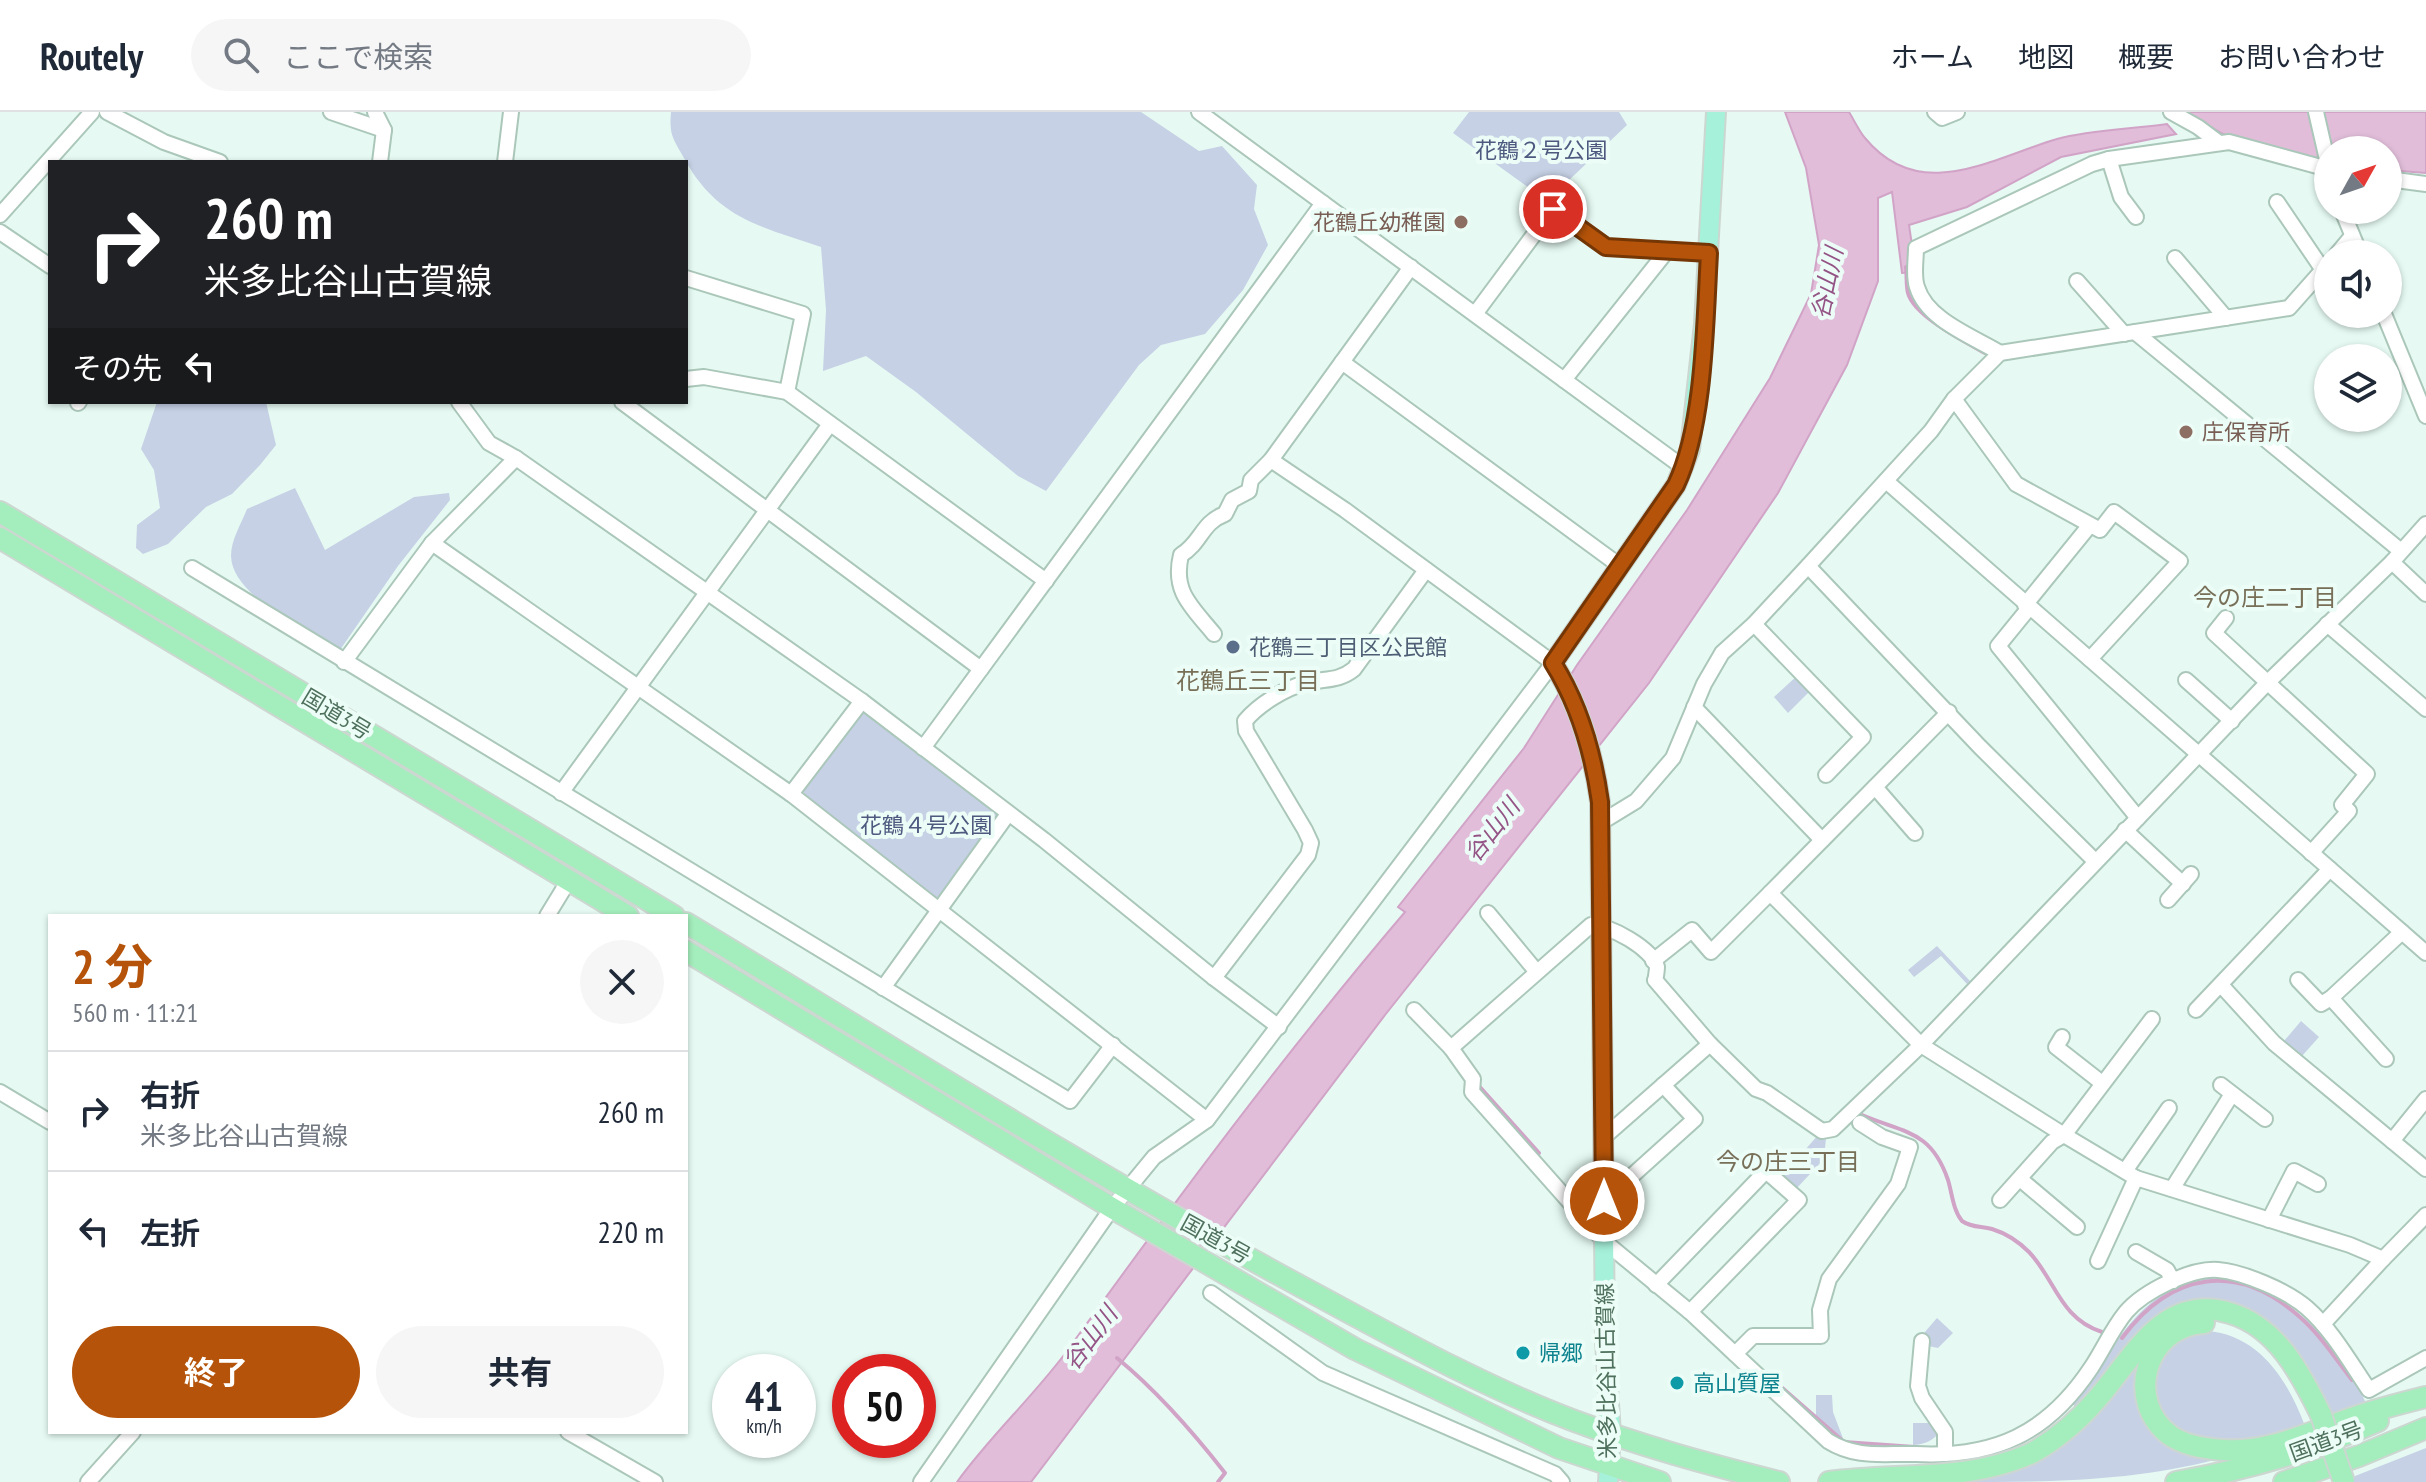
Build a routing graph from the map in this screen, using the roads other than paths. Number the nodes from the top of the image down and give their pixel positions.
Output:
1 (92, 112) edge
2 (107, 112) edge
3 (331, 112) edge
4 (375, 112) edge
5 (511, 112) edge
6 (1199, 112) edge
7 (1716, 112) edge
8 (1935, 112) edge
9 (1957, 112) edge
10 (2171, 112) edge
11 (2316, 112) edge
12 (384, 130) junction
13 (2321, 136) edge
14 (2218, 142) junction
15 (2109, 159) junction
16 (55, 160) edge
17 (214, 160) edge
18 (380, 160) edge
19 (505, 160) edge
20 (2314, 163) edge
21 (46, 172) edge
22 (2402, 181) edge
23 (2426, 184) edge
24 (2277, 202) dead end
25 (1323, 203) junction
26 (0, 215) edge
27 (2136, 217) dead end
28 (2347, 224) edge
29 (0, 232) edge
30 (2352, 236) junction
31 (2349, 240) edge
32 (2354, 240) edge
33 (1667, 251) junction
34 (2314, 252) edge
35 (1709, 253) junction
36 (2175, 258) dead end
37 (48, 265) edge
38 (1411, 267) junction
39 (688, 279) edge
40 (2314, 280) edge
41 (2077, 281) dead end
42 (1475, 314) junction
43 (2226, 318) junction
44 (2390, 328) edge
45 (2129, 333) junction
46 (2000, 353) junction
47 (1342, 362) junction
48 (688, 379) edge
49 (1564, 380) junction
50 (787, 392) junction
51 (1954, 399) junction
52 (460, 404) edge
53 (625, 404) edge
54 (2426, 416) edge
55 (830, 424) junction
56 (516, 458) junction
57 (1271, 460) junction
58 (1684, 468) junction
59 (1886, 481) junction
60 (0, 512) edge
61 (768, 512) junction
62 (2426, 524) edge
63 (2090, 525) junction
64 (0, 538) edge
65 (432, 543) junction
66 (2396, 556) junction
67 (1620, 566) junction
68 (1808, 566) junction
69 (192, 568) dead end
70 (1426, 570) junction
71 (1046, 581) junction
72 (709, 593) junction
73 (2426, 594) edge
74 (2027, 606) junction
75 (2226, 618) dead end
76 (1754, 624) junction
77 (2327, 624) junction
78 (1214, 634) dead end
79 (2090, 659) junction
80 (344, 662) junction
81 (1553, 663) junction
82 (981, 669) junction
83 (2186, 680) dead end
84 (2268, 682) junction
85 (639, 687) junction
86 (862, 701) junction
87 (1694, 707) junction
88 (2426, 709) edge
89 (1949, 712) junction
90 (2232, 721) junction
91 (923, 748) junction
92 (2200, 755) junction
93 (1826, 775) dead end
94 (1875, 787) junction
95 (561, 793) junction
96 (791, 794) junction
97 (1008, 814) junction
98 (2138, 818) junction
99 (1600, 823) junction
100 (2125, 830) junction
101 (1915, 833) dead end
102 (1822, 840) junction
103 (2311, 853) junction
104 (2095, 861) junction
105 (2330, 869) junction
106 (569, 880) junction
107 (1770, 893) junction
108 (2168, 900) dead end
109 (939, 909) junction
110 (1488, 913) dead end
111 (548, 914) edge
112 (625, 914) edge
113 (671, 914) edge
114 (688, 924) edge
115 (1601, 925) junction
116 (2402, 932) junction
117 (688, 952) edge
118 (2426, 953) edge
119 (1653, 961) junction
120 (1536, 971) junction
121 (1214, 978) junction
122 (2298, 980) dead end
123 (2221, 985) junction
124 (883, 988) junction
125 (2331, 998) junction
126 (1414, 1010) dead end
127 (2196, 1010) dead end
128 (2152, 1019) dead end
129 (1279, 1027) junction
130 (2062, 1037) dead end
131 (1710, 1044) junction
132 (1113, 1045) junction
133 (1921, 1045) junction
134 (1451, 1048) junction
135 (2386, 1059) dead end
136 (2102, 1083) junction
137 (1663, 1085) junction
138 (0, 1092) edge
139 (2426, 1099) edge
140 (2169, 1108) dead end
141 (2265, 1119) dead end
142 (1207, 1120) junction
143 (48, 1121) edge
144 (1860, 1123) dead end
145 (2064, 1135) junction
146 (1604, 1137) junction
147 (2392, 1141) junction
148 (2426, 1169) edge
149 (2131, 1175) junction
150 (2020, 1179) junction
151 (2318, 1184) dead end
152 (2172, 1189) junction
153 (1128, 1190) junction
154 (2000, 1200) dead end
155 (1604, 1201) junction
156 (1112, 1208) junction
157 (2426, 1215) edge
158 (2269, 1220) junction
159 (2077, 1227) dead end
160 (1605, 1242) junction
161 (2136, 1252) dead end
162 (2383, 1259) junction
163 (2098, 1261) dead end
164 (2173, 1281) junction
165 (1656, 1285) junction
166 (1211, 1293) dead end
167 (1690, 1312) junction
168 (2323, 1324) junction
169 (1922, 1341) dead end
170 (1735, 1354) junction
171 (2426, 1358) edge
172 (2426, 1398) edge
173 (2315, 1416) junction
174 (2426, 1428) edge
175 (131, 1434) edge
176 (571, 1434) edge
177 (1611, 1434) junction
178 (1869, 1454) junction
179 (1945, 1454) junction
180 (1867, 1471) dead end
181 (1608, 1474) edge
182 (88, 1482) edge
183 (655, 1482) edge
184 (921, 1482) edge
185 (1562, 1482) edge
186 (1660, 1482) edge
187 (1779, 1482) edge
188 (1829, 1482) edge
189 (2176, 1482) edge
190 (2284, 1482) edge
191 (2331, 1482) edge
192 (2344, 1482) edge

1 - 16 street
2 - 17 street
3 - 12 street
4 - 12 street
5 - 19 street
6 - 25 street
7 - 35 main road
8 - 9 street
10 - 14 street
11 - 13 street
12 - 18 street
14 - 15 street
14 - 20 street
15 - 27 street
15 - 46 street
21 - 26 street
22 - 23 street
24 - 34 street
25 - 38 street
25 - 71 street
28 - 30 street
29 - 37 street
30 - 31 street
30 - 32 street
33 - 35 street
33 - 42 street
33 - 49 street
35 - 58 main road
36 - 43 street
38 - 42 street
38 - 47 street
39 - 50 street
40 - 43 street
41 - 45 street
42 - 49 street
43 - 45 street
44 - 54 street
45 - 46 street
45 - 66 street
46 - 51 street
47 - 57 street
47 - 67 street
48 - 50 street
49 - 58 street
50 - 55 street
51 - 59 street
51 - 63 street
52 - 56 street
53 - 61 street
55 - 61 street
55 - 71 street
56 - 65 street
56 - 72 street
57 - 70 street
57 - 78 street
58 - 67 main road
59 - 68 street
59 - 74 street
60 - 113 highway, 国道3号
61 - 72 street
61 - 82 street
62 - 66 street
63 - 74 street
63 - 79 street
64 - 106 highway, 国道3号
65 - 80 street
65 - 85 street
66 - 73 street
66 - 77 street
67 - 81 main road
68 - 76 street
68 - 89 street
69 - 80 street
70 - 81 street
70 - 121 street
71 - 82 street
72 - 85 street
72 - 86 street
74 - 79 street
74 - 98 street
75 - 84 street
76 - 87 street
76 - 93 street
77 - 84 street
77 - 88 street
79 - 92 street
80 - 95 street
81 - 99 main road, 米多比谷山古賀線
81 - 129 street
82 - 91 street
83 - 90 street
84 - 90 street
84 - 103 street
85 - 95 street
85 - 96 street
86 - 91 street
86 - 96 street
87 - 99 street
87 - 102 street
89 - 94 street
89 - 104 street
90 - 92 street
91 - 97 street
92 - 98 street
92 - 103 street
94 - 101 street
94 - 102 street
95 - 124 street
96 - 109 street
97 - 109 street
97 - 121 street
98 - 100 street
99 - 115 main road, 米多比谷山古賀線
100 - 104 street
100 - 108 street
102 - 107 street
103 - 105 street
104 - 133 street
105 - 116 street
105 - 123 street
106 - 111 street
106 - 112 highway, 国道3号
107 - 119 street
107 - 133 street
109 - 124 street
109 - 132 street
110 - 120 street
114 - 153 highway, 国道3号
115 - 119 street
115 - 120 street
115 - 146 main road, 米多比谷山古賀線
116 - 118 street
116 - 125 street
117 - 156 highway, 国道3号
119 - 131 street
120 - 134 street
121 - 129 street
122 - 125 street
123 - 127 street
123 - 147 street
124 - 132 street
125 - 135 street
126 - 134 street
128 - 136 street
129 - 142 street
130 - 136 street
131 - 133 street
131 - 137 street
132 - 142 street
133 - 145 street
134 - 160 street
136 - 145 street
137 - 146 street
137 - 155 street
138 - 143 street
139 - 147 street
140 - 149 street
141 - 152 street
142 - 153 street
144 - 170 street
145 - 149 street
145 - 150 street
146 - 155 main road, 米多比谷山古賀線
147 - 148 street
149 - 152 street
149 - 163 street
150 - 154 street
150 - 159 street
151 - 158 street
152 - 158 street
153 - 156 street
153 - 177 highway, 国道3号
155 - 160 main road, 米多比谷山古賀線
156 - 181 highway, 国道3号
156 - 184 street
157 - 162 street
158 - 162 street
160 - 165 street
160 - 177 main road, 米多比谷山古賀線
161 - 164 street
162 - 168 street
164 - 168 street
164 - 179 street
165 - 167 street
165 - 167 street
166 - 185 street
167 - 170 street
168 - 171 street
169 - 179 street
170 - 178 street
172 - 173 highway
172 - 189 highway, 国道3号
173 - 188 highway
173 - 191 highway
173 - 192 highway, bridge
174 - 190 highway, 国道3号
175 - 182 street
176 - 183 street
177 - 181 main road, 米多比谷山古賀線
177 - 187 highway, 国道3号
178 - 179 street
178 - 180 street
181 - 186 highway, 国道3号

